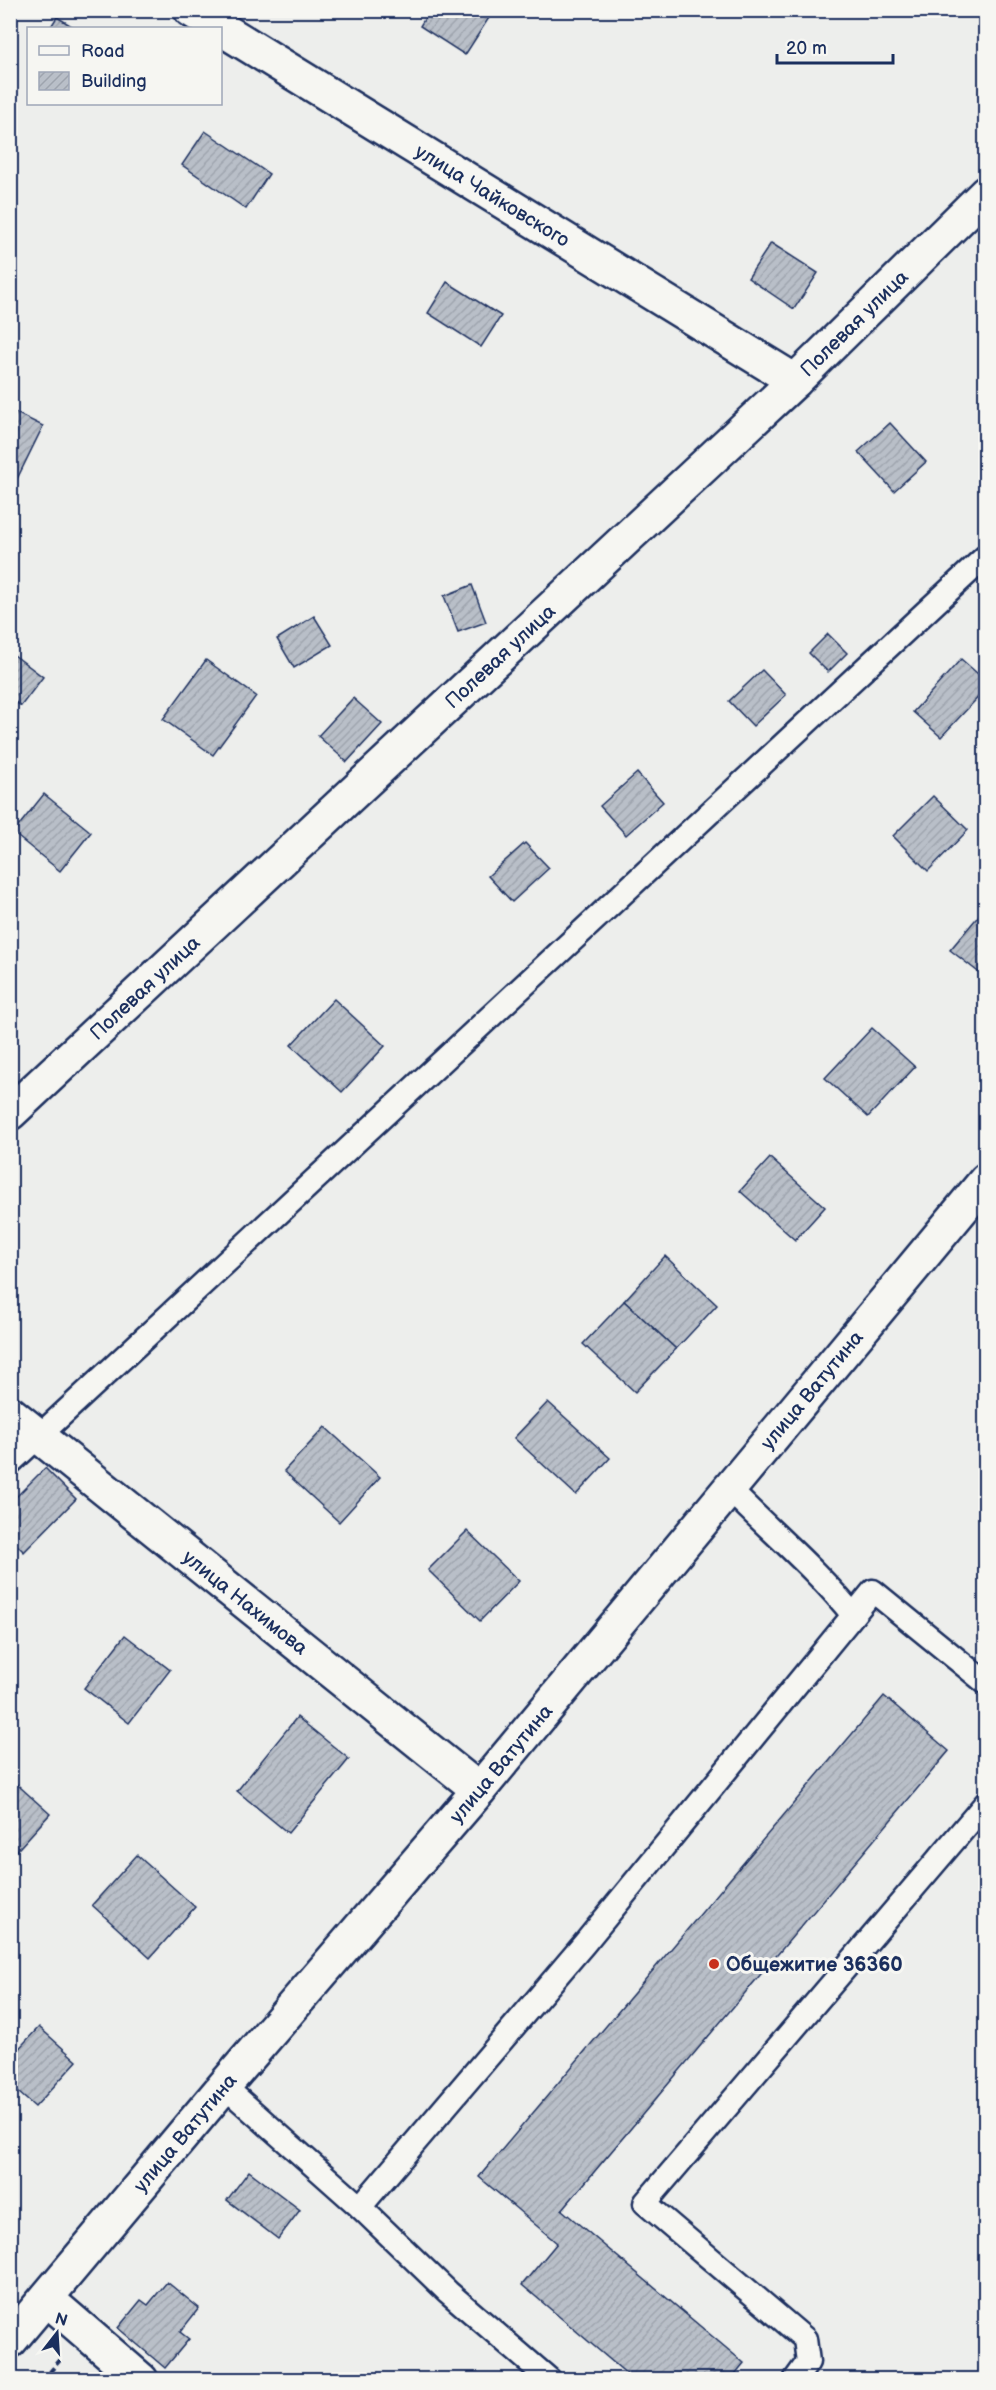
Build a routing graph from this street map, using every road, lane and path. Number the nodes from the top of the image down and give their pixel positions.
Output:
1 (192, 10) edge
2 (220, 27) edge
3 (222, 28) edge
4 (986, 193) edge
5 (795, 381) junction
6 (986, 556) edge
7 (10, 1113) edge
8 (986, 1180) edge
9 (10, 1413) edge
10 (40, 1436) junction
11 (10, 1463) edge
12 (729, 1489) junction
13 (853, 1615) junction
14 (986, 1683) edge
15 (479, 1790) junction
16 (986, 1803) edge
17 (224, 2086) junction
18 (360, 2207) junction
19 (47, 2299) junction
20 (10, 2341) edge
21 (141, 2379) edge
22 (550, 2379) edge
23 (795, 2379) edge

1 - 2 street, улица Чайковского
3 - 5 street, улица Чайковского
4 - 5 street, Полевая улица
5 - 7 street, Полевая улица
6 - 10 lane
8 - 12 street, улица Ватутина
9 - 10 street, улица Нахимова
10 - 11 lane
10 - 15 street, улица Нахимова
12 - 13 lane
12 - 15 street, улица Ватутина
13 - 14 lane
13 - 18 lane
15 - 17 street, улица Ватутина
16 - 23 lane
17 - 18 lane
17 - 19 street, улица Ватутина
18 - 22 lane
19 - 20 street, улица Ватутина
19 - 21 street

